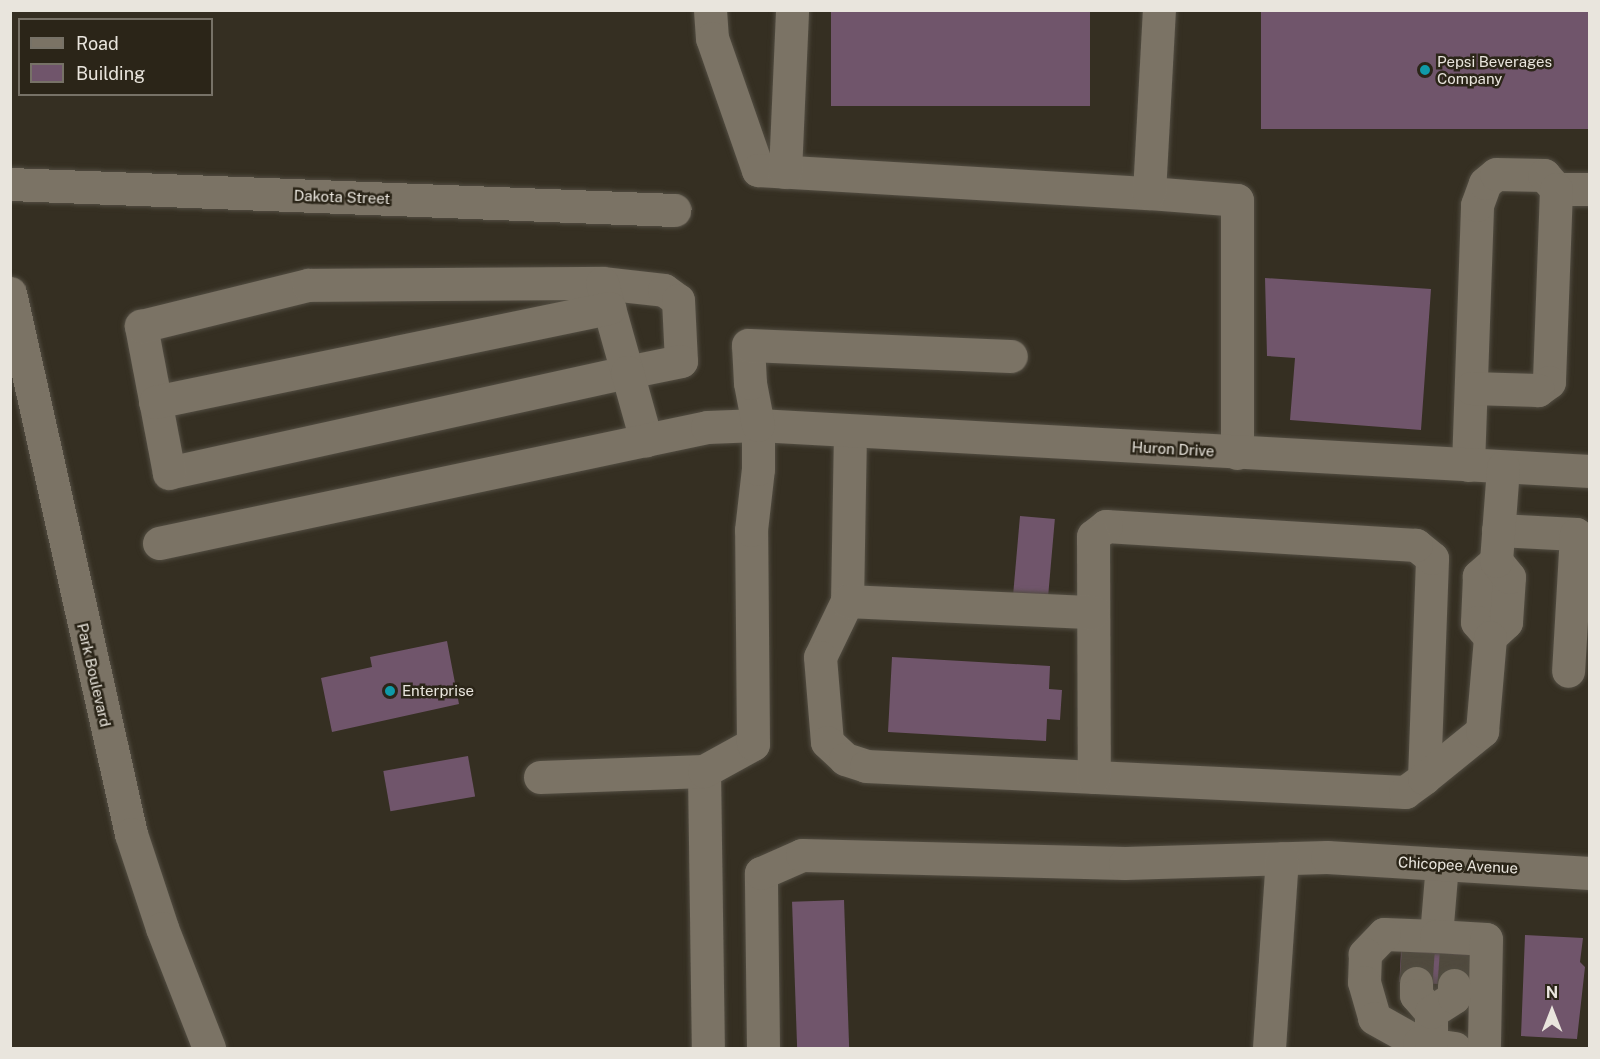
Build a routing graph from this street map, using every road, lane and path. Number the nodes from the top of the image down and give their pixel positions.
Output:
1 (710, 10) edge
2 (792, 10) edge
3 (1159, 10) edge
4 (784, 172) junction
5 (10, 184) edge
6 (1556, 189) junction
7 (1590, 189) edge
8 (1149, 193) junction
9 (674, 210) dead end
10 (10, 293) edge
11 (606, 296) junction
12 (1011, 356) dead end
13 (627, 372) junction
14 (1471, 388) junction
15 (155, 402) junction
16 (758, 425) junction
17 (850, 431) junction
18 (646, 440) junction
19 (1237, 453) junction
20 (1468, 465) junction
21 (1503, 467) junction
22 (1590, 471) edge
23 (159, 543) dead end
24 (1497, 545) junction
25 (847, 601) junction
26 (1093, 612) junction
27 (1568, 671) dead end
28 (704, 771) junction
29 (540, 777) dead end
30 (1094, 777) junction
31 (1424, 778) junction
32 (1282, 858) junction
33 (1442, 864) junction
34 (1590, 873) edge
35 (1436, 955) junction
36 (1443, 1046) edge
37 (209, 1048) edge
38 (708, 1048) edge
39 (763, 1048) edge
40 (1269, 1048) edge
41 (1484, 1048) edge

1 - 4 street
2 - 4 street
3 - 8 street
4 - 8 street
5 - 9 street, Dakota Street
6 - 7 street
6 - 14 street
6 - 14 street
8 - 19 street
10 - 37 street, Park Boulevard
11 - 13 street
11 - 13 street
11 - 15 street
11 - 15 street
12 - 16 street
13 - 15 street
13 - 18 street
14 - 20 street
16 - 17 street, Huron Drive
16 - 18 street, Huron Drive
16 - 28 street
17 - 19 street, Huron Drive
17 - 25 street
18 - 23 street, Huron Drive
19 - 20 street, Huron Drive
20 - 21 street, Huron Drive
21 - 22 street, Huron Drive
21 - 24 street
24 - 27 street
24 - 31 street
25 - 26 street
25 - 30 street
26 - 30 street
26 - 31 street
28 - 29 street
28 - 38 street
30 - 31 street
32 - 33 street, Chicopee Avenue
32 - 39 street, Chicopee Avenue
32 - 40 street
33 - 34 street, Chicopee Avenue
33 - 35 street
35 - 36 street
35 - 36 street
35 - 41 street

